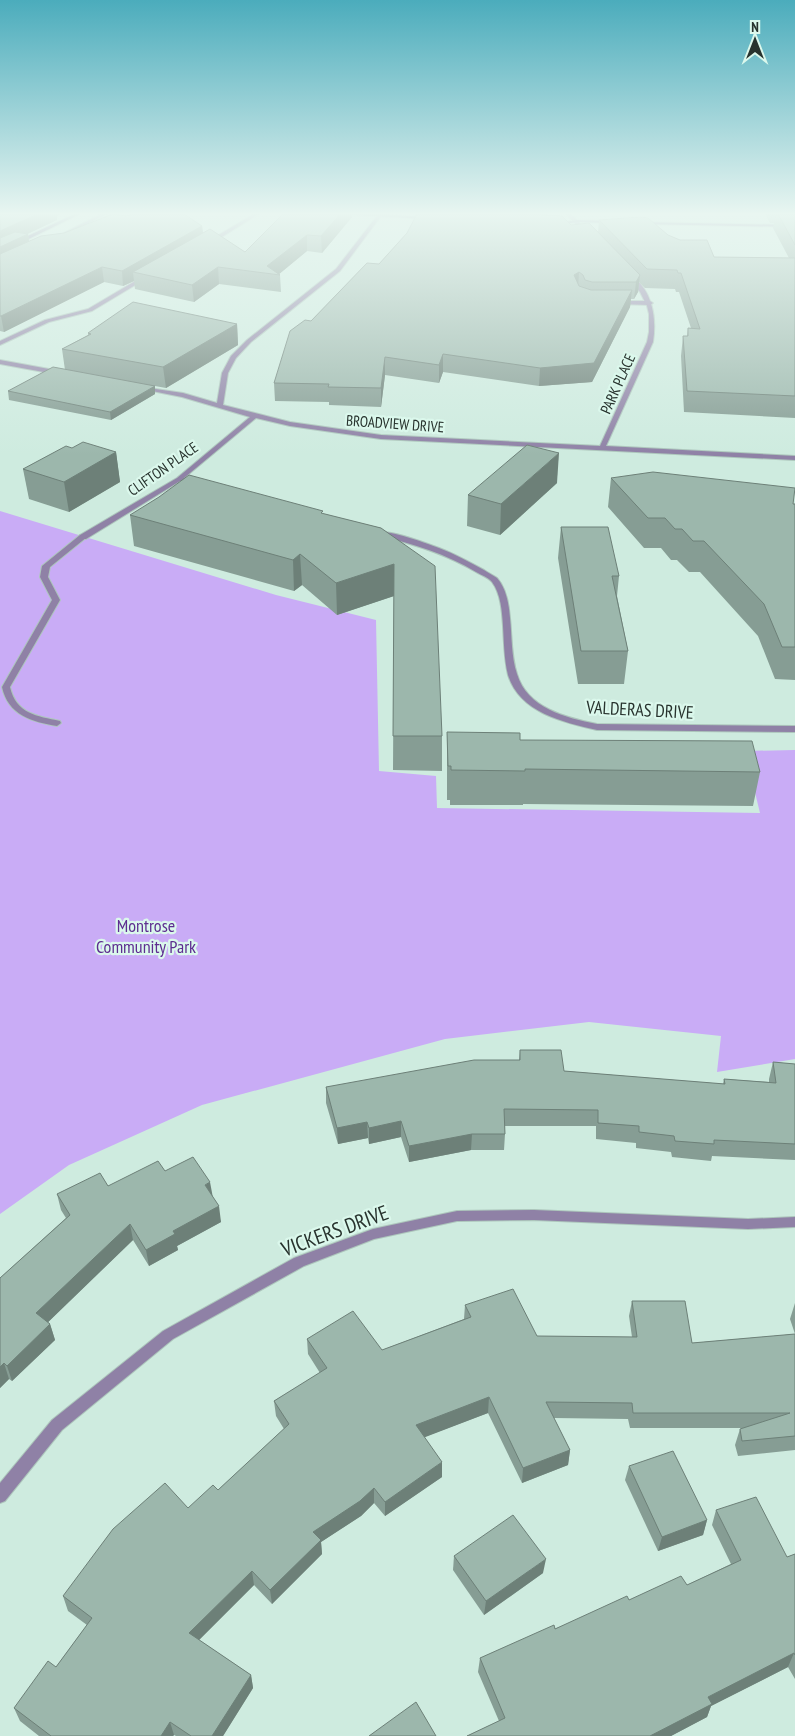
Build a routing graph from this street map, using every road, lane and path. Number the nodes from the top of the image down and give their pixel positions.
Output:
1 (120, 293) edge
2 (309, 293) edge
3 (643, 293) edge
4 (610, 303) edge
5 (650, 303) junction
6 (0, 343) edge
7 (0, 362) edge
8 (68, 374) edge
9 (135, 387) edge
10 (220, 405) junction
11 (254, 416) junction
12 (602, 449) junction
13 (795, 458) edge
14 (178, 478) junction
15 (203, 485) edge
16 (378, 533) edge
17 (57, 723) dead end
18 (795, 729) edge
19 (795, 1222) edge
20 (0, 1496) edge

1 - 6 street
2 - 10 street
3 - 5 street
4 - 5 street
5 - 12 street, PARK PLACE
7 - 8 street
9 - 10 street, BROADVIEW DRIVE
10 - 11 street, BROADVIEW DRIVE
11 - 12 street, BROADVIEW DRIVE
11 - 14 street, CLIFTON PLACE
12 - 13 street, BROADVIEW DRIVE
14 - 15 street
14 - 17 street, CLIFTON PLACE
16 - 18 street, VALDERAS DRIVE
19 - 20 street, VICKERS DRIVE

